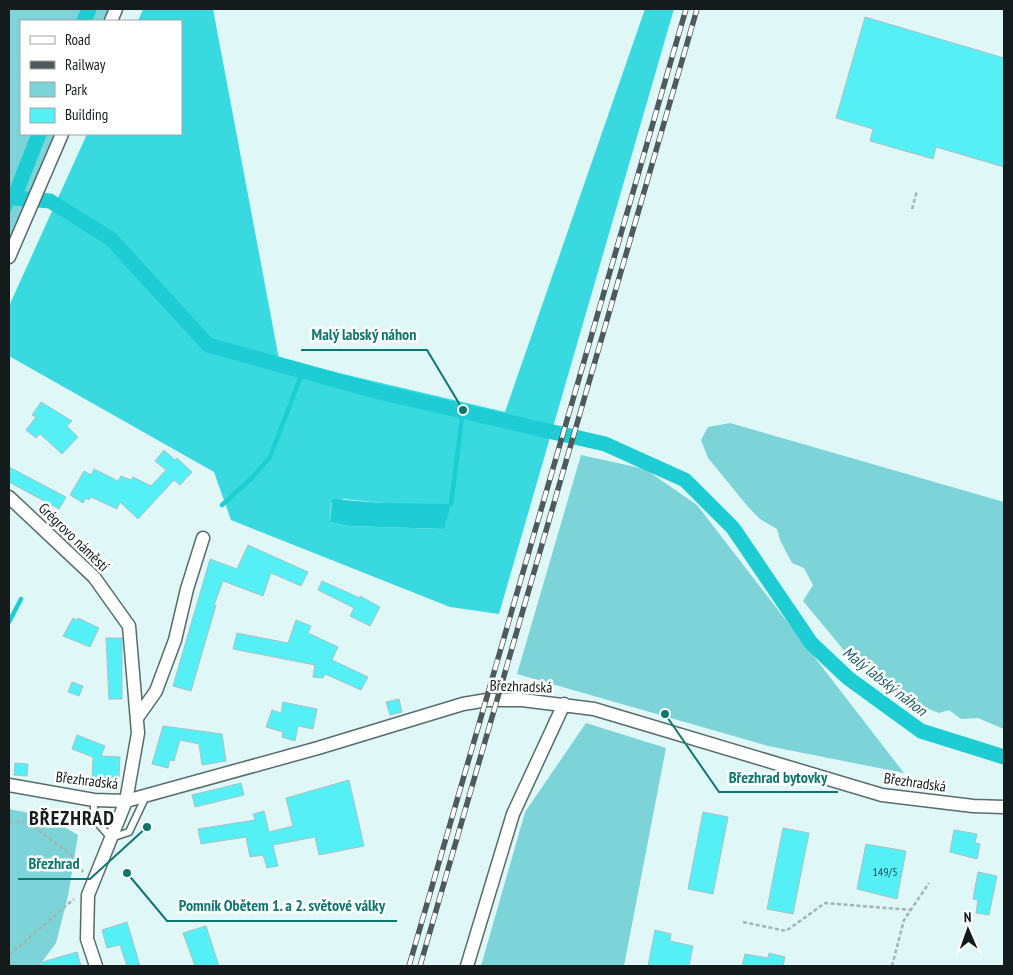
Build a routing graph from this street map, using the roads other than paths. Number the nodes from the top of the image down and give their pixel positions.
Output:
1 (62, 135) edge
2 (9, 256) edge
3 (9, 497) edge
4 (203, 538) dead end
5 (564, 704) junction
6 (137, 718) junction
7 (9, 786) edge
8 (146, 796) junction
9 (94, 800) junction
10 (126, 801) junction
11 (1004, 807) edge
12 (111, 838) junction
13 (96, 966) edge
14 (467, 966) edge

1 - 2 street
3 - 6 street, Grégrovo náměstí
4 - 6 street
5 - 8 street, Březhradská
5 - 11 street, Březhradská
5 - 14 street
6 - 10 street, Grégrovo náměstí
7 - 9 street, Březhradská
8 - 10 street, Březhradská
8 - 12 lane
9 - 10 street, Březhradská
9 - 12 lane
10 - 12 street, Grégrovo náměstí
12 - 13 street, Grégrovo náměstí

